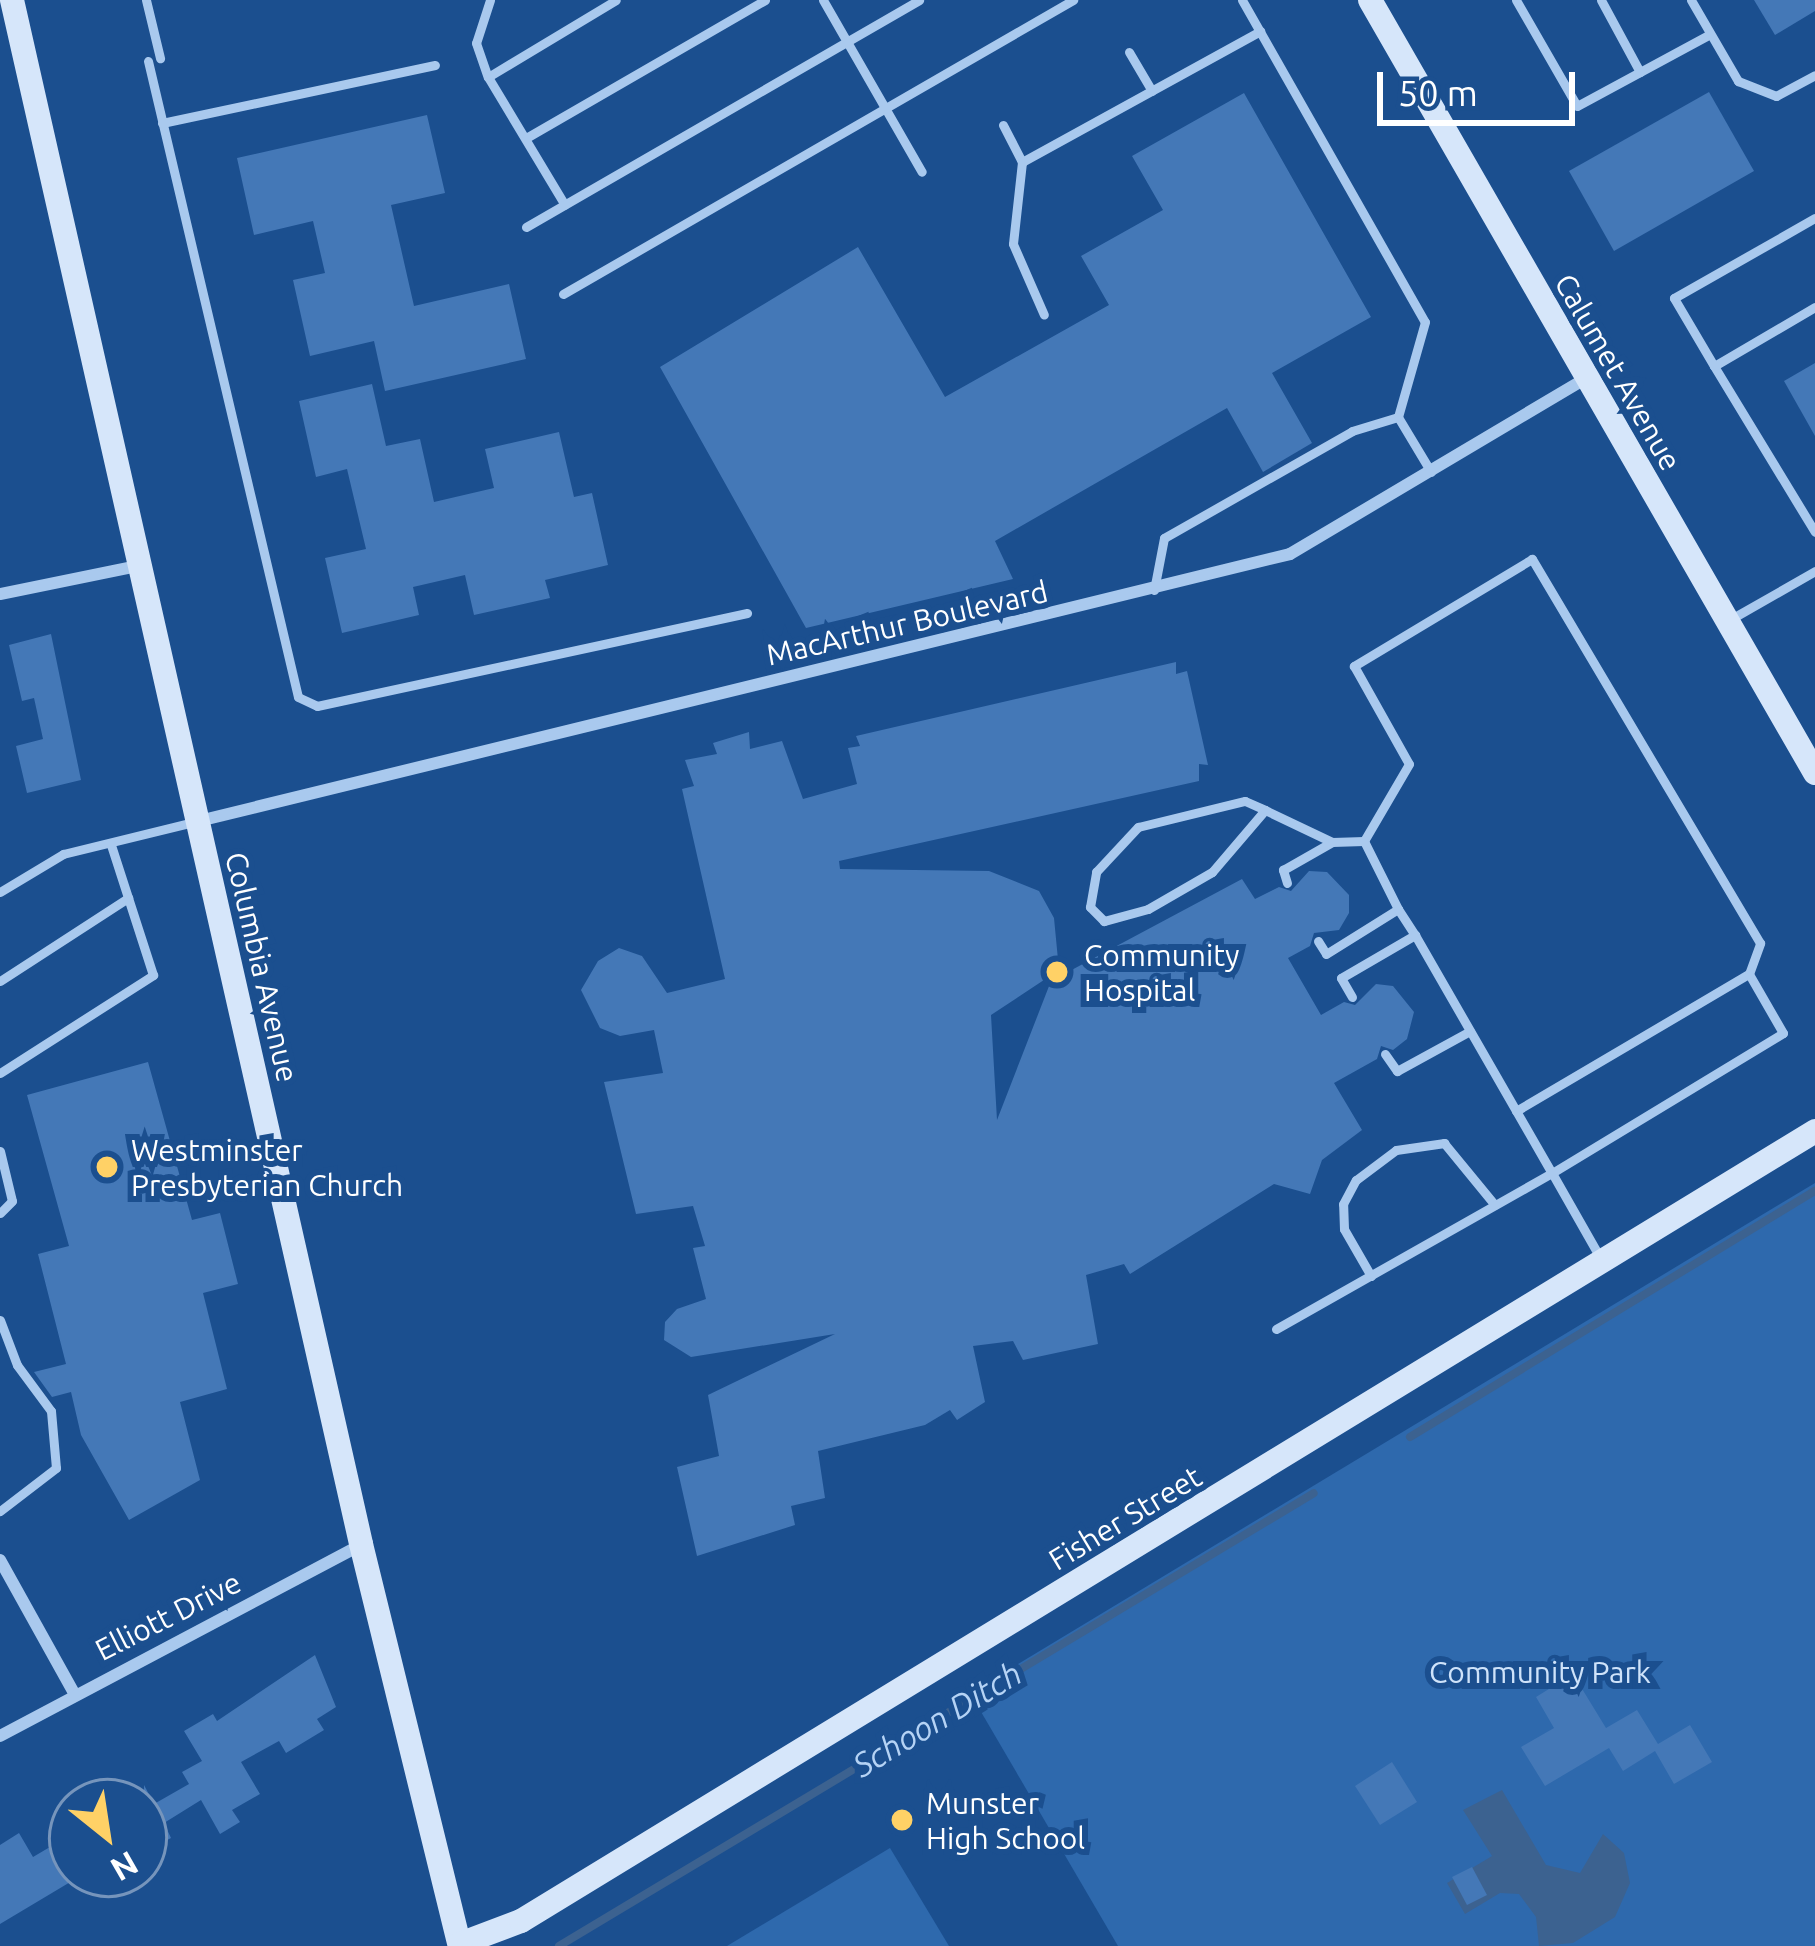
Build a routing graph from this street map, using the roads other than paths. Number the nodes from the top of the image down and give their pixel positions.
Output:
1 (12, 0) edge
2 (146, 0) edge
3 (490, 0) edge
4 (616, 0) edge
5 (765, 0) edge
6 (823, 0) edge
7 (919, 0) edge
8 (1073, 0) edge
9 (1242, 0) edge
10 (1370, 0) edge
11 (1516, 0) edge
12 (1600, 0) edge
13 (1690, 0) edge
14 (1260, 31) junction
15 (1710, 34) junction
16 (847, 41) junction
17 (1129, 52) dead end
18 (435, 65) dead end
19 (1640, 72) junction
20 (1815, 74) edge
21 (488, 77) junction
22 (1152, 91) junction
23 (885, 108) junction
24 (162, 123) junction
25 (1003, 125) dead end
26 (526, 138) junction
27 (1022, 162) junction
28 (922, 172) dead end
29 (565, 205) junction
30 (1815, 218) edge
31 (526, 227) dead end
32 (563, 294) dead end
33 (1815, 308) edge
34 (1044, 315) dead end
35 (1714, 367) junction
36 (1587, 378) junction
37 (1398, 417) junction
38 (1431, 472) junction
39 (1815, 505) edge
40 (1803, 512) junction
41 (1815, 532) edge
42 (138, 566) junction
43 (1815, 571) edge
44 (1154, 590) junction
45 (0, 594) edge
46 (747, 613) dead end
47 (1727, 622) junction
48 (1815, 772) edge
49 (1265, 810) junction
50 (199, 820) junction
51 (1364, 841) junction
52 (1332, 842) junction
53 (111, 845) junction
54 (1287, 883) dead end
55 (0, 892) edge
56 (128, 898) junction
57 (1398, 909) junction
58 (1415, 935) junction
59 (1318, 941) dead end
60 (1749, 974) junction
61 (0, 981) edge
62 (1352, 997) dead end
63 (1470, 1031) junction
64 (1385, 1054) dead end
65 (0, 1073) edge
66 (1516, 1112) junction
67 (1815, 1131) edge
68 (0, 1151) edge
69 (1552, 1173) junction
70 (1495, 1205) junction
71 (0, 1213) edge
72 (1602, 1261) junction
73 (1371, 1276) junction
74 (0, 1319) edge
75 (1276, 1329) dead end
76 (0, 1511) edge
77 (361, 1544) junction
78 (0, 1560) edge
79 (73, 1691) junction
80 (0, 1736) edge
81 (460, 1945) edge

1 - 42 street, Columbia Avenue
2 - 24 lane
3 - 21 lane
4 - 21 lane
5 - 26 lane
6 - 16 lane
7 - 16 lane
8 - 23 lane
9 - 14 lane
10 - 36 street, Calumet Avenue
11 - 19 lane
12 - 19 lane
13 - 15 lane
14 - 22 lane
14 - 37 lane
15 - 19 lane
15 - 20 lane
16 - 23 lane
16 - 29 lane
17 - 22 lane
18 - 24 lane
21 - 26 lane
22 - 27 lane
23 - 28 lane
23 - 32 lane
24 - 46 lane
25 - 27 lane
26 - 29 lane
27 - 34 lane
29 - 31 lane
30 - 35 lane
33 - 35 lane
35 - 40 lane
36 - 38 street, MacArthur Boulevard
36 - 47 street, Calumet Avenue
37 - 38 lane
37 - 44 lane
38 - 44 street, MacArthur Boulevard
39 - 40 lane
40 - 41 lane
42 - 45 street
42 - 50 street, Columbia Avenue
43 - 47 lane
44 - 50 street, MacArthur Boulevard
47 - 48 street, Calumet Avenue
49 - 49 lane
49 - 52 lane
50 - 53 lane
50 - 77 street, Columbia Avenue
51 - 52 lane
51 - 57 lane
51 - 60 lane
52 - 54 lane
53 - 55 lane
53 - 56 lane
56 - 61 lane
56 - 65 lane
57 - 58 lane
57 - 59 lane
58 - 62 lane
58 - 63 lane
60 - 66 lane
60 - 69 lane
63 - 64 lane
63 - 66 lane
66 - 69 lane
67 - 72 street, Fisher Street
68 - 71 lane
69 - 70 lane
69 - 72 lane
70 - 73 lane
70 - 73 lane
72 - 81 street, Fisher Street
73 - 75 lane
74 - 76 lane
77 - 79 street, Elliott Drive
77 - 81 street, Columbia Avenue
78 - 79 street
79 - 80 street, Elliott Drive

